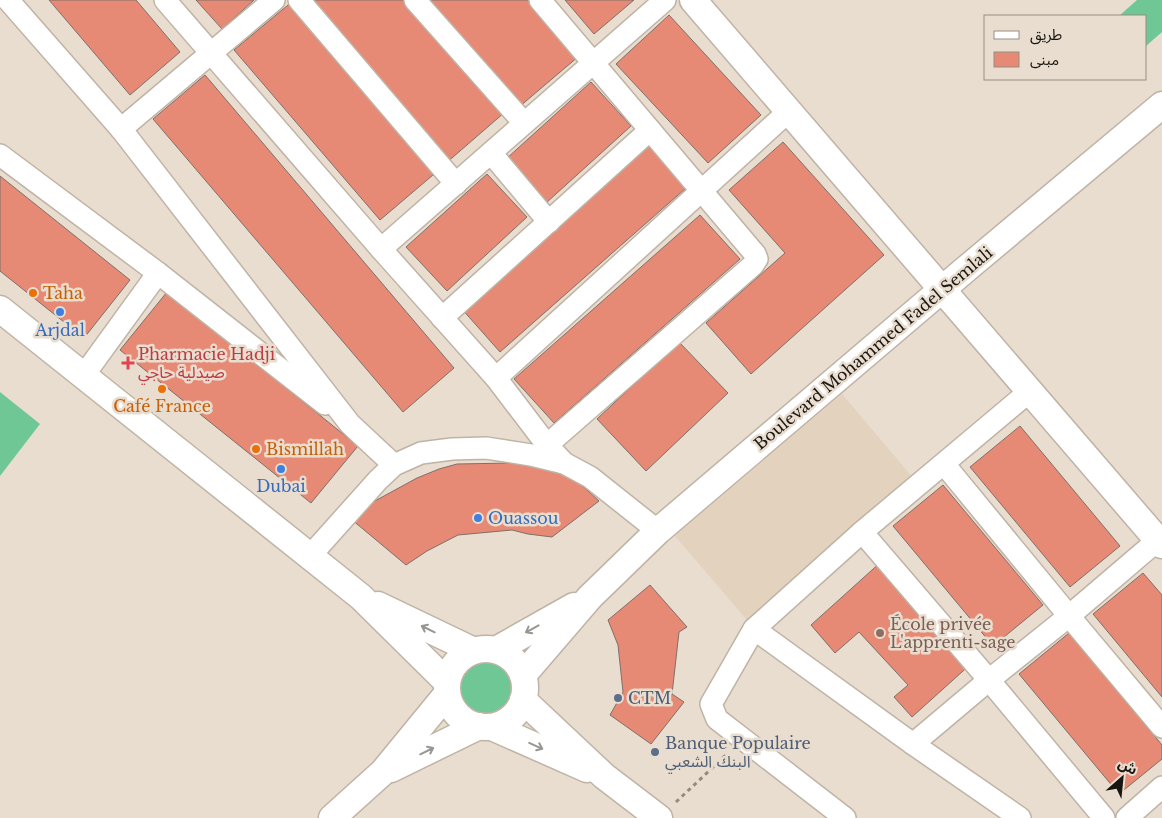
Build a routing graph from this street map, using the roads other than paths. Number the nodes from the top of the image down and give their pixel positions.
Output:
1 (8, 0) edge
2 (165, 0) edge
3 (274, 0) edge
4 (299, 0) edge
5 (415, 0) edge
6 (540, 0) edge
7 (665, 0) edge
8 (693, 0) edge
9 (211, 53) junction
10 (593, 63) junction
11 (1162, 105) edge
12 (789, 111) junction
13 (524, 123) junction
14 (121, 129) junction
15 (650, 130) junction
16 (491, 153) junction
17 (0, 155) edge
18 (456, 184) junction
19 (702, 190) junction
20 (549, 222) junction
21 (381, 249) junction
22 (158, 273) junction
23 (942, 290) junction
24 (0, 310) edge
25 (442, 318) junction
26 (84, 375) junction
27 (496, 378) junction
28 (1030, 391) junction
29 (350, 424) junction
30 (547, 445) junction
31 (564, 463) junction
32 (944, 464) junction
33 (394, 465) junction
34 (658, 531) junction
35 (862, 532) junction
36 (1160, 542) edge
37 (310, 556) junction
38 (361, 596) junction
39 (590, 597) junction
40 (1069, 616) junction
41 (754, 629) junction
42 (484, 650) junction
43 (989, 680) junction
44 (447, 688) junction
45 (523, 688) junction
46 (485, 727) junction
47 (1162, 727) edge
48 (913, 744) junction
49 (383, 772) junction
50 (604, 776) junction
51 (1162, 787) edge
52 (332, 818) edge
53 (659, 818) edge
54 (845, 818) edge
55 (1020, 818) edge
56 (1104, 818) edge
57 (1127, 818) edge

1 - 14 street
2 - 9 street
3 - 9 street
4 - 18 street
5 - 13 street
6 - 10 street
7 - 10 street
8 - 12 street
9 - 14 street
9 - 21 street
10 - 13 street
10 - 15 street
11 - 23 street, Boulevard Mohammed Fadel Semlali
12 - 19 street
12 - 23 street
13 - 16 street
14 - 29 street
15 - 19 street
15 - 20 street
16 - 18 street
16 - 20 street
17 - 22 street
18 - 21 street
19 - 27 street
19 - 30 street
20 - 25 street
21 - 25 street
22 - 26 street
22 - 29 street
23 - 28 street
23 - 34 street, Boulevard Mohammed Fadel Semlali
24 - 26 street
25 - 27 street
26 - 37 street
27 - 30 street
28 - 32 street
28 - 36 street
29 - 33 street
30 - 31 street
31 - 33 street
31 - 34 street
32 - 35 street
32 - 40 street
33 - 37 street
34 - 39 street, Boulevard Mohammed Fadel Semlali
35 - 41 street
35 - 43 street
36 - 40 street
37 - 38 street
42 -> 38 street
38 - 44 street
39 -> 42 street, Boulevard Mohammed Fadel Semlali
39 - 45 street, Boulevard Mohammed Fadel Semlali
40 - 43 street
40 - 47 street
41 - 48 street
41 - 54 street
42 - 44 street
42 - 45 street
43 - 48 street
43 - 56 street
44 - 46 street
44 - 49 street
45 - 46 street
45 - 50 street
49 -> 46 street
46 -> 50 street
48 - 55 street
49 - 52 street
50 - 53 street
51 - 57 street

